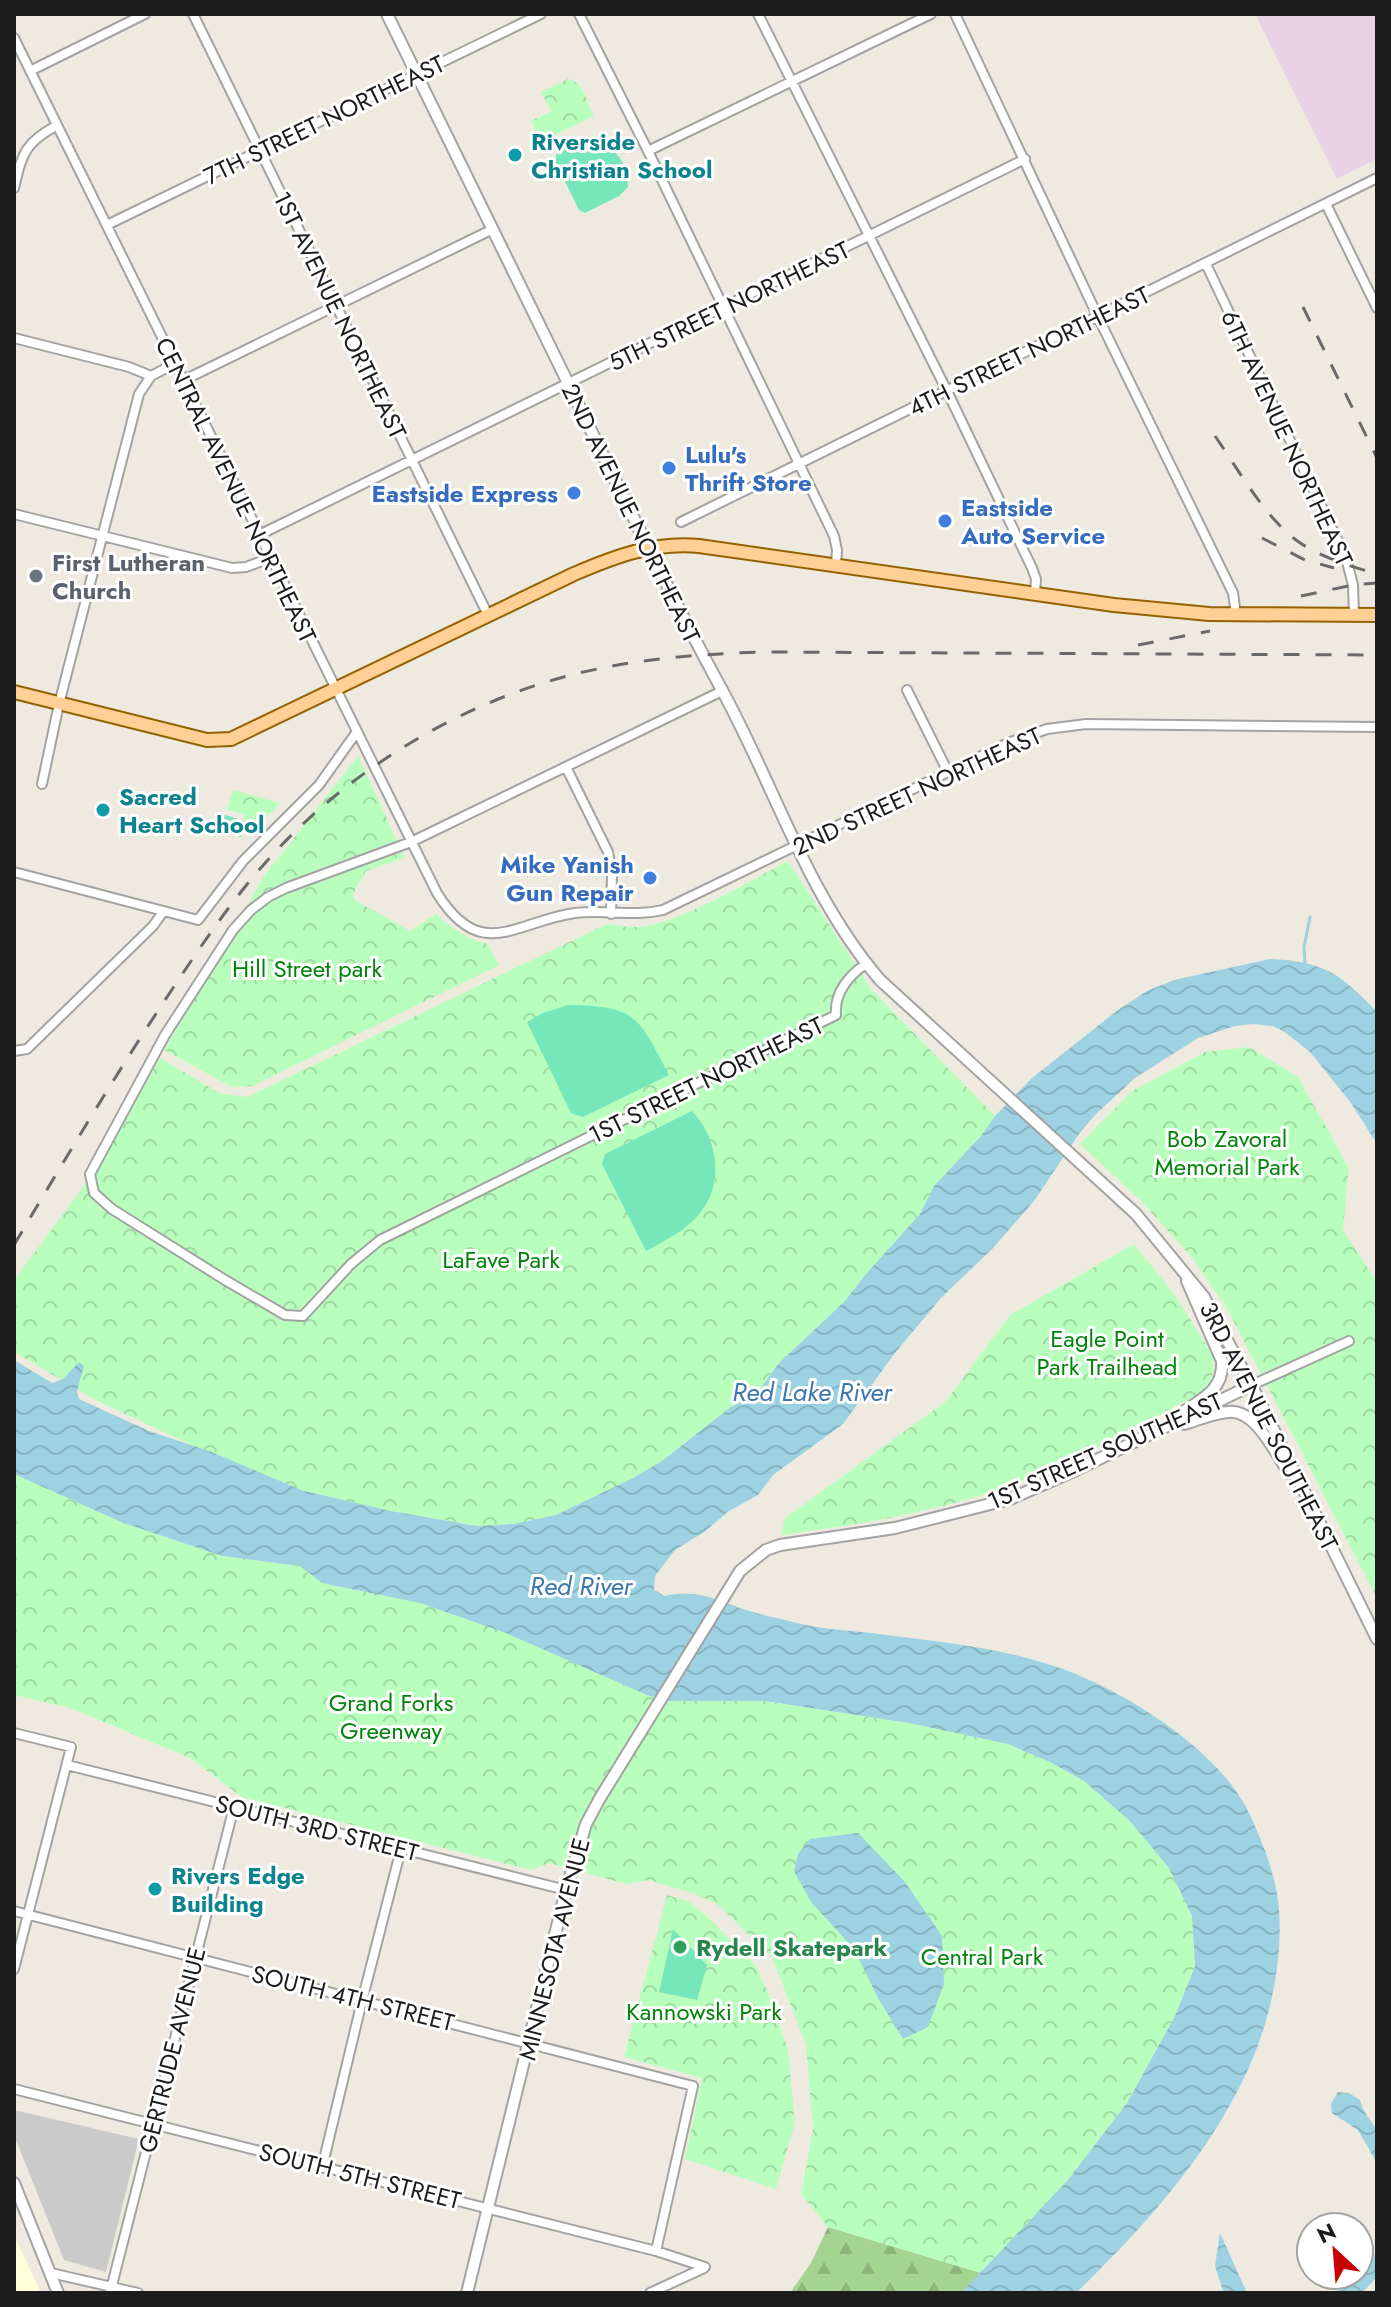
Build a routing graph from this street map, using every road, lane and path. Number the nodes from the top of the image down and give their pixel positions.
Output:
1 (145, 14) edge
2 (193, 14) edge
3 (387, 14) edge
4 (541, 14) edge
5 (579, 14) edge
6 (758, 14) edge
7 (931, 14) edge
8 (955, 14) edge
9 (14, 38) edge
10 (30, 71) junction
11 (417, 75) junction
12 (792, 82) junction
13 (56, 126) junction
14 (259, 151) junction
15 (648, 151) junction
16 (18, 156) edge
17 (1025, 159) junction
18 (1377, 178) edge
19 (14, 188) edge
20 (1326, 204) junction
21 (107, 225) junction
22 (491, 230) junction
23 (870, 236) junction
24 (1206, 264) junction
25 (336, 305) junction
26 (1377, 308) edge
27 (725, 309) junction
28 (1098, 317) junction
29 (14, 338) edge
30 (174, 364) junction
31 (151, 376) junction
32 (182, 381) junction
33 (568, 384) junction
34 (947, 391) junction
35 (412, 461) junction
36 (799, 464) junction
37 (14, 514) edge
38 (681, 522) dead end
39 (259, 535) junction
40 (102, 536) junction
41 (647, 547) junction
42 (270, 558) junction
43 (836, 565) junction
44 (1035, 594) junction
45 (488, 615) junction
46 (1236, 615) junction
47 (1354, 615) junction
48 (1377, 615) edge
49 (907, 690) dead end
50 (336, 691) junction
51 (722, 691) junction
52 (14, 692) edge
53 (59, 704) junction
54 (1377, 727) edge
55 (356, 733) junction
56 (566, 767) junction
57 (948, 772) junction
58 (42, 784) dead end
59 (411, 842) junction
60 (796, 847) junction
61 (14, 872) edge
62 (163, 912) junction
63 (611, 914) junction
64 (474, 929) joint
65 (866, 964) junction
66 (899, 995) joint
67 (14, 1051) edge
68 (1207, 1312) junction
69 (1349, 1341) dead end
70 (1252, 1385) junction
71 (1148, 1435) junction
72 (1309, 1503) junction
73 (727, 1589) joint
74 (1377, 1639) edge
75 (14, 1733) edge
76 (67, 1765) junction
77 (234, 1807) junction
78 (401, 1849) junction
79 (566, 1890) junction
80 (14, 1911) edge
81 (28, 1915) junction
82 (195, 1957) junction
83 (14, 1969) edge
84 (362, 2001) junction
85 (530, 2043) junction
86 (14, 2089) edge
87 (154, 2124) junction
88 (322, 2168) junction
89 (14, 2183) edge
90 (488, 2208) junction
91 (19, 2213) edge
92 (656, 2251) junction
93 (51, 2273) junction
94 (110, 2290) edge
95 (58, 2293) edge
96 (138, 2293) edge
97 (467, 2293) edge
98 (650, 2293) edge

1 - 10 street
2 - 14 street, 1ST AVENUE NORTHEAST
3 - 11 street, 2ND AVENUE NORTHEAST
4 - 11 street, 7TH STREET NORTHEAST
5 - 15 street
6 - 12 street
7 - 12 street
8 - 17 street
9 - 10 street, CENTRAL AVENUE NORTHEAST
10 - 13 street, CENTRAL AVENUE NORTHEAST
11 - 14 street, 7TH STREET NORTHEAST
11 - 22 street, 2ND AVENUE NORTHEAST
12 - 15 street
12 - 23 street
13 - 16 street
13 - 21 street, CENTRAL AVENUE NORTHEAST
14 - 21 street, 7TH STREET NORTHEAST
14 - 25 street, 1ST AVENUE NORTHEAST
15 - 27 street
16 - 19 street
17 - 23 street, 5TH STREET NORTHEAST
17 - 28 street
18 - 20 street, 4TH STREET NORTHEAST
20 - 24 street, 4TH STREET NORTHEAST
20 - 26 street
21 - 30 street, CENTRAL AVENUE NORTHEAST
22 - 25 street
22 - 33 street, 2ND AVENUE NORTHEAST
23 - 27 street, 5TH STREET NORTHEAST
23 - 34 street
24 - 28 street, 4TH STREET NORTHEAST
24 - 47 street, 6TH AVENUE NORTHEAST
25 - 32 street
25 - 35 street, 1ST AVENUE NORTHEAST
27 - 33 street, 5TH STREET NORTHEAST
27 - 36 street
28 - 34 street, 4TH STREET NORTHEAST
28 - 46 street
29 - 31 street
30 - 31 street
30 - 32 street, CENTRAL AVENUE NORTHEAST
31 - 40 street
32 - 39 street, CENTRAL AVENUE NORTHEAST
33 - 35 street, 5TH STREET NORTHEAST
33 - 41 street, 2ND AVENUE NORTHEAST
34 - 36 street, 4TH STREET NORTHEAST
34 - 44 street
35 - 39 street, 5TH STREET NORTHEAST
35 - 45 street, 1ST AVENUE NORTHEAST
36 - 38 street, 4TH STREET NORTHEAST
36 - 43 street
37 - 40 street
39 - 42 street, CENTRAL AVENUE NORTHEAST
40 - 42 street
40 - 53 street
41 - 43 main road
41 - 45 main road
41 - 51 street, 2ND AVENUE NORTHEAST
42 - 50 street, CENTRAL AVENUE NORTHEAST
43 - 44 main road
44 - 46 main road
45 - 50 main road
46 - 47 main road
47 - 48 main road
49 - 57 street
50 - 53 main road
50 - 55 street, CENTRAL AVENUE NORTHEAST
51 - 56 street
51 - 60 street, 2ND AVENUE NORTHEAST
52 - 53 main road
53 - 58 street
54 - 57 street, 2ND STREET NORTHEAST
55 - 59 street, CENTRAL AVENUE NORTHEAST
55 - 62 street
56 - 59 street
56 - 63 street
57 - 60 street, 2ND STREET NORTHEAST
59 - 64 street, CENTRAL AVENUE NORTHEAST
59 - 65 street, 1ST STREET NORTHEAST
60 - 63 street, 2ND STREET NORTHEAST
60 - 65 street, 2ND AVENUE NORTHEAST
61 - 62 street
62 - 67 street
63 - 64 street, 2ND STREET NORTHEAST
65 - 66 street, 2ND AVENUE NORTHEAST
66 - 68 street, 3RD AVENUE SOUTHEAST
68 - 70 street, 3RD AVENUE SOUTHEAST
68 - 71 street
69 - 70 street, 1ST STREET SOUTHEAST
70 - 71 street, 1ST STREET SOUTHEAST
70 - 72 street, 3RD AVENUE SOUTHEAST
71 - 72 street
71 - 73 street, 1ST STREET SOUTHEAST
72 - 74 street, 3RD AVENUE SOUTHEAST
73 - 79 street, MINNESOTA AVENUE
75 - 76 street
76 - 77 street, SOUTH 3RD STREET
76 - 81 street
77 - 78 street, SOUTH 3RD STREET
77 - 82 street, GERTRUDE AVENUE
78 - 79 street, SOUTH 3RD STREET
78 - 84 street
79 - 85 street, MINNESOTA AVENUE
80 - 81 street, SOUTH 4TH STREET
81 - 82 street, SOUTH 4TH STREET
81 - 83 street
82 - 84 street, SOUTH 4TH STREET
82 - 87 street, GERTRUDE AVENUE
84 - 85 street, SOUTH 4TH STREET
84 - 88 street
85 - 90 street, MINNESOTA AVENUE
85 - 92 street, SOUTH 4TH STREET
86 - 87 street, SOUTH 5TH STREET
87 - 88 street, SOUTH 5TH STREET
87 - 94 street, GERTRUDE AVENUE
88 - 90 street, SOUTH 5TH STREET
89 - 91 street
90 - 92 street, SOUTH 5TH STREET
90 - 97 street, MINNESOTA AVENUE
91 - 93 street
92 - 98 street, SOUTH 5TH STREET
93 - 94 street
93 - 95 street
94 - 96 street

